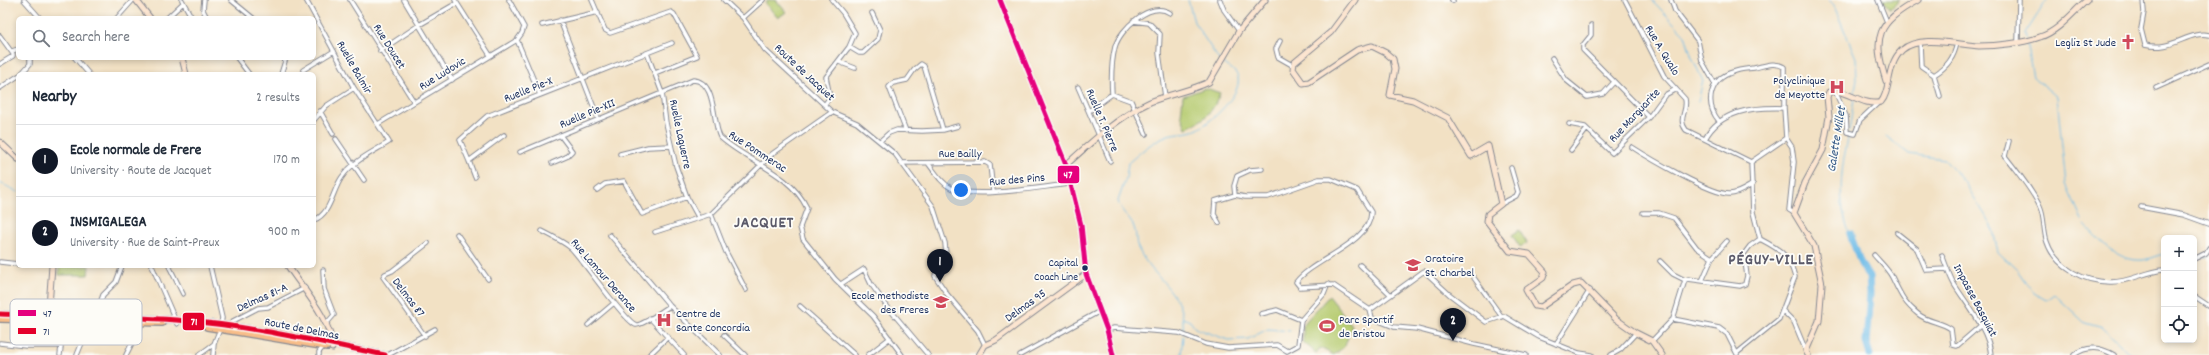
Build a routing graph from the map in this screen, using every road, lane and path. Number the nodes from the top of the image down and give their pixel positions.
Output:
1 (24, 0) edge
2 (134, 0) edge
3 (204, 0) edge
4 (231, 0) edge
5 (306, 0) edge
6 (350, 0) edge
7 (404, 0) edge
8 (509, 0) edge
9 (592, 0) edge
10 (724, 0) edge
11 (763, 0) edge
12 (832, 0) edge
13 (1000, 0) edge
14 (1220, 0) edge
15 (1265, 0) edge
16 (1355, 0) edge
17 (1625, 0) edge
18 (1671, 0) edge
19 (1878, 0) edge
20 (1918, 0) edge
21 (2019, 0) edge
22 (2088, 0) edge
23 (2143, 0) edge
24 (182, 1) edge
25 (456, 1) edge
26 (598, 12) junction
27 (872, 13) dead end
28 (1170, 13) dead end
29 (38, 16) edge
30 (119, 16) edge
31 (148, 16) edge
32 (169, 16) edge
33 (191, 16) edge
34 (206, 16) edge
35 (251, 16) edge
36 (315, 16) edge
37 (316, 18) edge
38 (743, 18) junction
39 (560, 20) junction
40 (1133, 21) junction
41 (1887, 22) junction
42 (419, 24) junction
43 (542, 25) dead end
44 (1591, 25) dead end
45 (1239, 31) junction
46 (2209, 35) edge
47 (0, 36) edge
48 (517, 40) junction
49 (1280, 41) dead end
50 (2018, 41) junction
51 (672, 43) dead end
52 (1958, 43) junction
53 (1920, 44) junction
54 (849, 47) junction
55 (16, 50) edge
56 (12, 51) junction
57 (334, 51) junction
58 (380, 51) junction
59 (647, 53) junction
60 (490, 55) junction
61 (1552, 58) dead end
62 (30, 60) edge
63 (78, 60) edge
64 (182, 60) edge
65 (238, 60) edge
66 (285, 60) edge
67 (839, 62) junction
68 (0, 64) edge
69 (2209, 64) edge
70 (1292, 65) junction
71 (855, 68) dead end
72 (303, 70) dead end
73 (23, 72) edge
74 (87, 72) edge
75 (186, 72) edge
76 (248, 72) edge
77 (282, 72) edge
78 (655, 73) junction
79 (1934, 75) junction
80 (16, 77) edge
81 (582, 79) junction
82 (452, 80) junction
83 (1614, 82) junction
84 (1887, 82) junction
85 (1715, 84) junction
86 (1078, 86) dead end
87 (0, 88) edge
88 (354, 88) junction
89 (2156, 88) dead end
90 (1676, 89) junction
91 (1834, 91) junction
92 (662, 93) junction
93 (540, 94) junction
94 (1112, 94) junction
95 (1940, 96) dead end
96 (1165, 97) junction
97 (414, 102) junction
98 (1877, 103) junction
99 (825, 104) junction
100 (1784, 108) junction
101 (1135, 110) junction
102 (320, 111) junction
103 (1089, 111) junction
104 (832, 112) junction
105 (316, 117) edge
106 (1649, 117) junction
107 (598, 118) junction
108 (1719, 121) junction
109 (378, 124) junction
110 (1569, 124) dead end
111 (958, 126) dead end
112 (1587, 129) junction
113 (943, 130) junction
114 (906, 131) junction
115 (333, 134) dead end
116 (1146, 134) dead end
117 (504, 135) dead end
118 (560, 135) junction
119 (1100, 135) junction
120 (1786, 138) junction
121 (336, 139) dead end
122 (1705, 139) junction
123 (880, 141) junction
124 (2008, 141) dead end
125 (0, 142) edge
126 (670, 146) junction
127 (1632, 147) dead end
128 (1571, 150) dead end
129 (520, 152) dead end
130 (620, 154) dead end
131 (16, 157) edge
132 (469, 161) junction
133 (1110, 161) dead end
134 (1751, 162) junction
135 (552, 163) dead end
136 (901, 163) junction
137 (928, 163) junction
138 (354, 164) junction
139 (761, 165) junction
140 (1066, 165) junction
141 (1511, 168) dead end
142 (1262, 169) dead end
143 (475, 177) dead end
144 (364, 180) dead end
145 (1071, 184) junction
146 (1753, 184) junction
147 (597, 190) dead end
148 (993, 192) junction
149 (1235, 195) junction
150 (687, 197) junction
151 (1501, 204) junction
152 (2141, 207) dead end
153 (1643, 213) dead end
154 (1794, 213) junction
155 (710, 214) junction
156 (698, 217) junction
157 (316, 219) edge
158 (1219, 223) dead end
159 (2209, 224) edge
160 (542, 231) dead end
161 (655, 232) dead end
162 (1897, 233) dead end
163 (457, 234) dead end
164 (610, 236) dead end
165 (1760, 239) junction
166 (1726, 241) dead end
167 (428, 243) dead end
168 (2209, 248) edge
169 (1874, 255) dead end
170 (1942, 255) dead end
171 (2197, 257) edge
172 (1712, 258) junction
173 (1660, 261) dead end
174 (0, 262) edge
175 (16, 264) edge
176 (1360, 265) dead end
177 (52, 268) edge
178 (121, 268) edge
179 (153, 268) edge
180 (170, 268) edge
181 (210, 268) edge
182 (290, 268) edge
183 (1947, 269) junction
184 (323, 270) dead end
185 (2161, 271) edge
186 (1086, 274) junction
187 (1474, 278) dead end
188 (488, 279) dead end
189 (1685, 280) junction
190 (1702, 281) junction
191 (841, 284) junction
192 (1328, 284) junction
193 (305, 288) junction
194 (746, 290) dead end
195 (1590, 290) junction
196 (183, 294) dead end
197 (1391, 295) junction
198 (2197, 298) edge
199 (49, 299) edge
200 (102, 299) edge
201 (614, 304) junction
202 (670, 306) junction
203 (800, 306) dead end
204 (2209, 306) edge
205 (1370, 310) junction
206 (1100, 311) junction
207 (1783, 311) junction
208 (0, 314) edge
209 (1261, 314) dead end
210 (10, 315) edge
211 (1502, 317) junction
212 (650, 318) junction
213 (0, 319) edge
214 (10, 319) edge
215 (1673, 319) junction
216 (1301, 320) junction
217 (142, 321) edge
218 (176, 322) junction
219 (142, 323) edge
220 (326, 324) junction
221 (588, 325) dead end
222 (231, 326) junction
223 (1980, 326) junction
224 (220, 327) junction
225 (435, 329) dead end
226 (1107, 330) junction
227 (1636, 333) junction
228 (724, 335) dead end
229 (425, 336) junction
230 (668, 337) junction
231 (890, 338) junction
232 (1652, 341) junction
233 (0, 343) edge
234 (10, 344) edge
235 (214, 344) junction
236 (1556, 344) junction
237 (17, 345) edge
238 (81, 345) edge
239 (131, 345) edge
240 (986, 345) junction
241 (324, 346) junction
242 (332, 346) junction
243 (1287, 353) edge
244 (1807, 353) edge
245 (318, 354) edge
246 (1737, 354) edge
247 (60, 355) edge
248 (77, 355) edge
249 (126, 355) edge
250 (199, 355) edge
251 (213, 355) edge
252 (366, 355) edge
253 (386, 355) edge
254 (649, 355) edge
255 (684, 355) edge
256 (720, 355) edge
257 (745, 355) edge
258 (855, 355) edge
259 (868, 355) edge
260 (902, 355) edge
261 (928, 355) edge
262 (979, 355) edge
263 (1020, 355) edge
264 (1113, 355) edge
265 (1526, 355) edge
266 (1592, 355) edge
267 (1611, 355) edge
268 (1662, 355) edge
269 (1991, 355) edge
270 (2074, 355) edge
271 (2114, 355) edge

1 - 29 street
2 - 30 street
2 - 31 street
3 - 34 street
4 - 35 street
5 - 36 street, Ruelle Balmir
6 - 58 street, Rue Doucet
7 - 42 street
8 - 48 street
9 - 26 street
10 - 38 street, Route de Jacquet
11 - 38 street
12 - 54 street
13 - 140 street
14 - 45 street
15 - 45 street
16 - 70 street
17 - 90 street, Rue A. Qualo
18 - 85 street
19 - 41 street
20 - 41 street
21 - 50 street
22 - 50 street
23 - 46 street
24 - 32 street
24 - 33 street
25 - 42 street
25 - 60 street
26 - 39 street
26 - 78 street
27 - 54 street
28 - 40 street
37 - 57 street, Ruelle Balmir
38 - 99 street, Route de Jacquet
39 - 43 street
39 - 81 street
40 - 94 street
40 - 96 street
41 - 84 street
42 - 58 street
42 - 82 street
44 - 83 street
45 - 96 street
47 - 56 street
48 - 60 street, Rue Ludovic
48 - 93 street
49 - 70 street
50 - 52 street
51 - 59 street, Ruelle Pie-X
52 - 53 street
52 - 79 street
53 - 79 street
53 - 84 street
54 - 67 street
55 - 56 street
56 - 68 street
57 - 72 street
57 - 88 street, Ruelle Balmir
58 - 97 street, Rue Doucet
59 - 78 street, Ruelle Laguerre
59 - 81 street, Ruelle Pie-X
60 - 82 street, Rue Ludovic
61 - 83 street
62 - 73 street
63 - 74 street
64 - 75 street
65 - 76 street
66 - 77 street
67 - 71 street
67 - 99 street
69 - 89 street
70 - 151 street
78 - 92 street, Ruelle Laguerre
79 - 95 street
80 - 87 street
81 - 93 street, Ruelle Pie-X
81 - 107 street
82 - 97 street, Rue Ludovic
83 - 106 street
84 - 98 street
85 - 100 street
85 - 108 street
86 - 103 street, Ruelle T. Pierre
88 - 102 street
88 - 109 street, Ruelle Balmir
90 - 106 street, Rue Marguarite
90 - 122 street, Rue A. Qualo
91 - 98 street
91 - 98 street
91 - 154 street
92 - 107 street, Ruelle Pie-XII
92 - 126 street, Ruelle Laguerre
92 - 139 street, Rue Pommerac
93 - 132 street, Ruelle Pie-X
94 - 101 street
94 - 103 street
96 - 101 street
97 - 109 street, Rue Ludovic
99 - 104 street, Route de Jacquet
100 - 108 street
100 - 120 street
101 - 116 street
101 - 119 street
102 - 105 street
102 - 115 street
103 - 119 street, Ruelle T. Pierre
104 - 123 street, Route de Jacquet
104 - 139 street
106 - 112 street, Rue Marguarite
107 - 118 street, Ruelle Pie-XII
108 - 122 street
109 - 138 street, Ruelle Balmir
110 - 112 street, Rue Marguarite
111 - 113 street
112 - 128 street
113 - 114 street
113 - 114 street
114 - 123 street
117 - 132 street
118 - 129 street, Ruelle Pie-XII
118 - 135 street
119 - 133 street, Ruelle T. Pierre
119 - 140 street
120 - 134 street
120 - 154 street
121 - 138 street
122 - 134 street, Rue A. Qualo
123 - 136 street, Route de Jacquet
124 - 185 street
125 - 131 street
126 - 130 street
126 - 150 street, Ruelle Laguerre
127 - 146 street
132 - 143 street
134 - 146 street
136 - 137 street, Rue Bailly
136 - 240 street, Route de Jacquet
137 - 148 street, Rue des Pins
137 - 148 street, Rue Bailly
138 - 144 street
138 - 157 street
139 - 155 street
139 - 191 street, Rue Pommerac
140 - 145 street
141 - 151 street
142 - 149 street
145 - 148 street, Rue des Pins
145 - 186 street
146 - 165 street
147 - 150 street
149 - 158 street
149 - 192 street
150 - 156 street, Ruelle Laguerre
151 - 195 street
152 - 159 street
153 - 172 street
154 - 244 street
155 - 156 street
155 - 194 street
156 - 161 street
160 - 201 street, Rue Lamour Derance
162 - 183 street
163 - 188 street
164 - 202 street
165 - 190 street
165 - 207 street
166 - 172 street
167 - 229 street, Delmas 87
168 - 171 street
169 - 223 street
170 - 183 street, Impasse Basquiat
172 - 190 street
173 - 189 street
174 - 175 street
176 - 197 street
177 - 199 street
178 - 200 street
179 - 218 street
180 - 196 street
181 - 224 street
182 - 193 street
183 - 223 street, Impasse Basquiat
184 - 220 street
186 - 206 street
186 - 240 street, Delmas 95
187 - 211 street
189 - 190 street
189 - 215 street
191 - 231 street, Rue Pommerac
191 - 261 street
192 - 205 street
192 - 216 street
193 - 220 street
193 - 222 street, Delmas 81-A
195 - 227 street
195 - 236 street
197 - 205 street
197 - 211 street
198 - 204 street
201 - 212 street, Rue Lamour Derance
201 - 221 street
202 - 212 street, Rue Lamour Derance
202 - 256 street
203 - 258 street
205 - 265 street
206 - 226 street
206 - 263 street
207 - 244 street
207 - 246 street
208 - 210 main road, Route de Delmas
209 - 216 street
211 - 236 street
212 - 230 street
213 - 214 main road, Route de Delmas
215 - 232 street
215 - 246 street
216 - 243 street
217 - 218 main road, Route de Delmas
218 - 219 main road, Route de Delmas
218 - 224 main road, Route de Delmas
220 - 242 street
222 - 224 main road, Route de Delmas
222 - 242 main road, Route de Delmas
223 - 269 street, Impasse Basquiat
224 - 235 street
224 - 241 main road, Route de Delmas
225 - 229 street
226 - 243 street
226 - 264 street
227 - 232 street
227 - 267 street
228 - 257 street
229 - 253 street
230 - 254 street
230 - 255 street
231 - 259 street
231 - 260 street, Rue Pommerac
232 - 268 street
233 - 234 street
235 - 250 street
235 - 251 street
236 - 266 street
237 - 247 street
238 - 248 street
239 - 249 street
240 - 262 street, Delmas 95
241 - 242 main road, Route de Delmas
241 - 245 street
242 - 252 main road, Route de Delmas
242 - 253 main road, Route de Delmas
270 - 271 street

